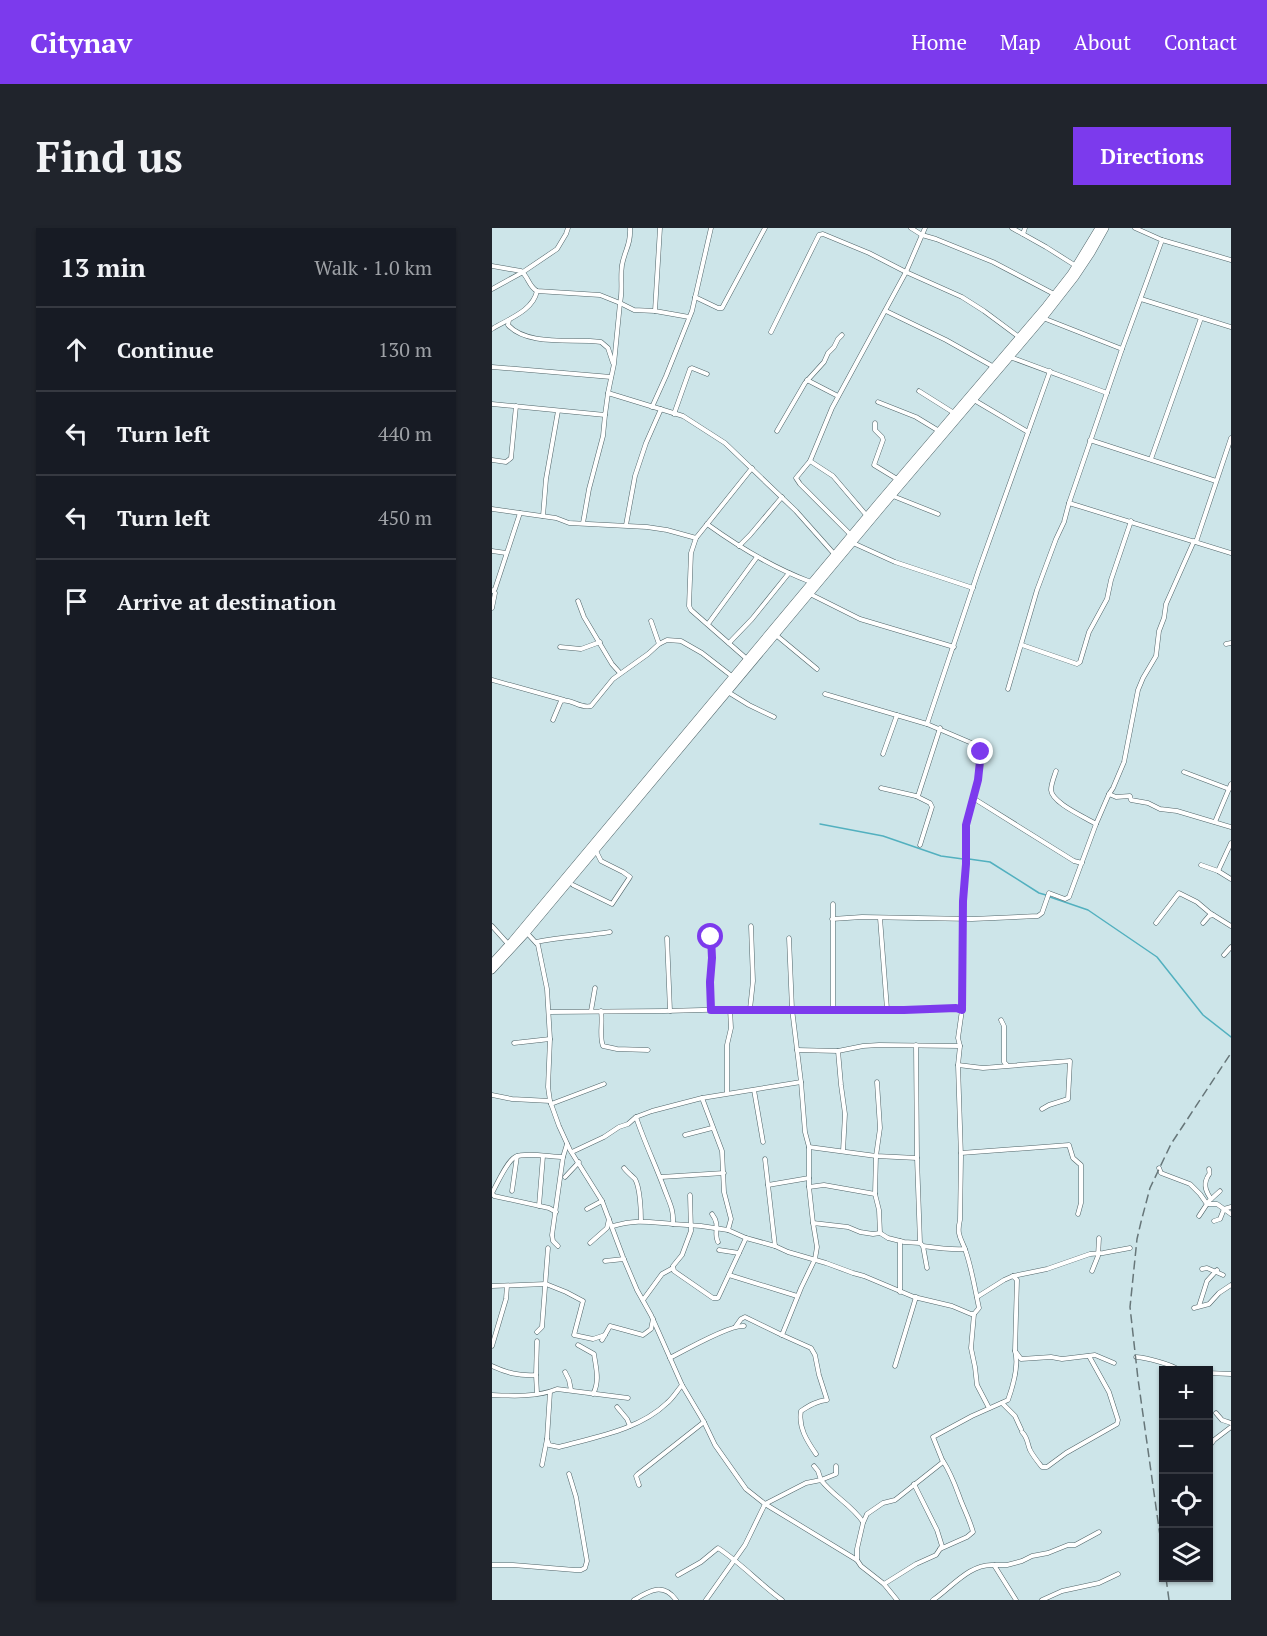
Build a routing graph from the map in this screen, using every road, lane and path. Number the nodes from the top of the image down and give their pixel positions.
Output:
1 (568, 228) edge
2 (630, 228) edge
3 (660, 228) edge
4 (711, 228) edge
5 (765, 228) edge
6 (911, 228) edge
7 (925, 228) edge
8 (1012, 228) edge
9 (1025, 228) edge
10 (1099, 228) edge
11 (1105, 228) edge
12 (1135, 228) edge
13 (1023, 234) junction
14 (922, 235) junction
15 (1162, 240) junction
16 (1231, 260) edge
17 (492, 266) edge
18 (1076, 266) junction
19 (523, 272) junction
20 (906, 272) junction
21 (517, 275) junction
22 (526, 278) junction
23 (492, 289) edge
24 (537, 291) junction
25 (1055, 294) junction
26 (695, 297) junction
27 (1141, 299) junction
28 (620, 303) junction
29 (655, 311) junction
30 (885, 311) junction
31 (690, 317) junction
32 (1043, 318) junction
33 (1201, 318) junction
34 (509, 320) junction
35 (1231, 327) edge
36 (492, 329) edge
37 (771, 332) dead end
38 (842, 335) dead end
39 (1019, 337) junction
40 (1122, 349) junction
41 (1010, 357) junction
42 (614, 364) junction
43 (492, 367) edge
44 (994, 367) junction
45 (1050, 371) junction
46 (707, 374) dead end
47 (611, 377) junction
48 (807, 380) junction
49 (919, 392) dead end
50 (608, 393) junction
51 (1107, 393) junction
52 (839, 396) junction
53 (973, 399) junction
54 (878, 402) dead end
55 (492, 404) edge
56 (516, 406) junction
57 (652, 407) junction
58 (661, 410) junction
59 (558, 411) junction
60 (954, 413) junction
61 (674, 414) junction
62 (605, 416) junction
63 (875, 423) dead end
64 (777, 431) dead end
65 (939, 431) junction
66 (1028, 432) junction
67 (1231, 438) edge
68 (1090, 440) junction
69 (1151, 459) junction
70 (492, 460) edge
71 (810, 461) junction
72 (752, 468) junction
73 (898, 480) junction
74 (1216, 481) junction
75 (892, 496) junction
76 (782, 497) junction
77 (1068, 503) junction
78 (492, 509) edge
79 (520, 513) junction
80 (938, 514) dead end
81 (543, 516) junction
82 (867, 516) junction
83 (1131, 521) junction
84 (583, 523) junction
85 (707, 524) junction
86 (626, 525) junction
87 (696, 538) junction
88 (852, 539) junction
89 (1195, 542) junction
90 (739, 546) junction
91 (492, 551) edge
92 (507, 553) junction
93 (1231, 553) edge
94 (757, 556) junction
95 (837, 557) junction
96 (789, 573) junction
97 (813, 582) junction
98 (973, 588) junction
99 (493, 592) edge
100 (810, 594) junction
101 (578, 601) dead end
102 (492, 608) edge
103 (651, 621) dead end
104 (708, 624) junction
105 (775, 635) junction
106 (600, 642) junction
107 (729, 643) junction
108 (659, 644) junction
109 (1022, 645) junction
110 (560, 647) dead end
111 (954, 647) junction
112 (747, 660) junction
113 (817, 669) dead end
114 (620, 673) junction
115 (733, 677) junction
116 (493, 681) edge
117 (1008, 689) dead end
118 (728, 692) junction
119 (825, 694) dead end
120 (564, 700) junction
121 (897, 715) junction
122 (774, 717) dead end
123 (553, 720) dead end
124 (927, 724) junction
125 (940, 728) junction
126 (883, 754) dead end
127 (1056, 771) dead end
128 (1184, 772) dead end
129 (1231, 784) edge
130 (881, 789) dead end
131 (1229, 789) junction
132 (1108, 794) junction
133 (916, 796) junction
134 (973, 798) junction
135 (1215, 822) junction
136 (1096, 824) junction
137 (1231, 827) edge
138 (1231, 843) edge
139 (920, 844) dead end
140 (595, 850) junction
141 (1082, 863) junction
142 (1201, 865) dead end
143 (1218, 871) junction
144 (1231, 879) edge
145 (573, 885) dead end
146 (833, 904) dead end
147 (1213, 915) junction
148 (880, 918) junction
149 (963, 918) junction
150 (832, 919) junction
151 (1156, 923) dead end
152 (1203, 923) dead end
153 (492, 926) edge
154 (751, 926) dead end
155 (1231, 926) edge
156 (711, 927) dead end
157 (527, 932) junction
158 (610, 932) dead end
159 (667, 938) dead end
160 (789, 938) dead end
161 (536, 942) junction
162 (509, 945) junction
163 (1231, 946) edge
164 (1224, 955) dead end
165 (492, 963) edge
166 (492, 970) edge
167 (595, 988) dead end
168 (730, 1009) junction
169 (750, 1009) junction
170 (792, 1009) junction
171 (887, 1009) junction
172 (711, 1010) junction
173 (833, 1010) junction
174 (962, 1010) junction
175 (591, 1011) junction
176 (601, 1011) junction
177 (670, 1011) junction
178 (549, 1012) junction
179 (1001, 1020) dead end
180 (550, 1039) junction
181 (514, 1043) dead end
182 (916, 1045) junction
183 (960, 1046) junction
184 (648, 1050) dead end
185 (797, 1050) junction
186 (838, 1051) junction
187 (958, 1065) junction
188 (1007, 1066) junction
189 (801, 1082) junction
190 (877, 1083) dead end
191 (604, 1084) dead end
192 (754, 1090) junction
193 (727, 1093) junction
194 (492, 1095) edge
195 (702, 1098) junction
196 (551, 1103) junction
197 (1042, 1109) dead end
198 (636, 1117) junction
199 (712, 1128) junction
200 (685, 1136) dead end
201 (763, 1142) dead end
202 (568, 1143) junction
203 (809, 1147) junction
204 (843, 1150) junction
205 (572, 1152) junction
206 (961, 1153) junction
207 (517, 1156) junction
208 (543, 1156) junction
209 (876, 1156) junction
210 (563, 1158) junction
211 (917, 1158) junction
212 (765, 1159) dead end
213 (579, 1162) junction
214 (624, 1168) dead end
215 (1159, 1168) dead end
216 (1209, 1169) dead end
217 (724, 1173) junction
218 (565, 1177) dead end
219 (661, 1177) junction
220 (809, 1178) junction
221 (768, 1185) junction
222 (809, 1187) junction
223 (512, 1191) dead end
224 (1220, 1191) dead end
225 (875, 1194) junction
226 (690, 1195) dead end
227 (1210, 1199) junction
228 (602, 1201) junction
229 (1207, 1204) junction
230 (539, 1206) junction
231 (1231, 1207) edge
232 (587, 1209) dead end
233 (1224, 1209) junction
234 (556, 1212) junction
235 (712, 1214) dead end
236 (1078, 1214) dead end
237 (1231, 1214) edge
238 (1199, 1216) dead end
239 (609, 1219) junction
240 (641, 1221) junction
241 (1214, 1221) dead end
242 (813, 1223) junction
243 (673, 1224) junction
244 (613, 1226) junction
245 (692, 1226) junction
246 (717, 1228) junction
247 (728, 1230) junction
248 (880, 1233) junction
249 (746, 1238) junction
250 (1099, 1238) dead end
251 (900, 1241) junction
252 (718, 1242) dead end
253 (590, 1243) dead end
254 (921, 1245) junction
255 (558, 1246) dead end
256 (775, 1246) junction
257 (548, 1248) dead end
258 (1130, 1248) dead end
259 (966, 1249) junction
260 (719, 1250) dead end
261 (739, 1253) junction
262 (1098, 1253) junction
263 (815, 1259) junction
264 (624, 1260) junction
265 (605, 1261) dead end
266 (673, 1268) junction
267 (927, 1268) dead end
268 (1202, 1269) dead end
269 (1092, 1271) dead end
270 (1216, 1271) junction
271 (729, 1275) junction
272 (1223, 1275) dead end
273 (1013, 1276) junction
274 (546, 1284) junction
275 (1231, 1285) edge
276 (492, 1286) edge
277 (507, 1286) junction
278 (900, 1292) junction
279 (797, 1296) junction
280 (916, 1297) junction
281 (977, 1297) junction
282 (643, 1300) junction
283 (974, 1314) junction
284 (653, 1318) junction
285 (735, 1326) junction
286 (744, 1326) dead end
287 (537, 1332) dead end
288 (605, 1335) junction
289 (782, 1335) junction
290 (602, 1340) dead end
291 (537, 1341) dead end
292 (578, 1345) dead end
293 (492, 1346) edge
294 (1015, 1351) junction
295 (1089, 1356) junction
296 (1136, 1357) dead end
297 (670, 1358) junction
298 (1114, 1363) dead end
299 (492, 1366) edge
300 (895, 1366) dead end
301 (1172, 1366) edge
302 (564, 1372) dead end
303 (1213, 1372) edge
304 (1231, 1374) edge
305 (536, 1375) junction
306 (682, 1385) junction
307 (571, 1390) junction
308 (549, 1392) junction
309 (537, 1394) junction
310 (593, 1394) junction
311 (492, 1395) edge
312 (628, 1398) dead end
313 (1002, 1403) junction
314 (617, 1407) dead end
315 (989, 1408) junction
316 (1216, 1413) dead end
317 (704, 1422) junction
318 (1231, 1425) edge
319 (630, 1426) junction
320 (547, 1439) junction
321 (1213, 1442) edge
322 (816, 1454) dead end
323 (943, 1461) junction
324 (542, 1465) dead end
325 (814, 1466) dead end
326 (836, 1466) dead end
327 (569, 1474) dead end
328 (821, 1480) junction
329 (914, 1484) junction
330 (639, 1485) dead end
331 (765, 1504) junction
332 (863, 1523) junction
333 (1099, 1532) dead end
334 (939, 1550) junction
335 (735, 1560) junction
336 (857, 1560) junction
337 (994, 1564) junction
338 (492, 1565) edge
339 (1118, 1574) dead end
340 (678, 1575) dead end
341 (884, 1584) junction
342 (896, 1599) edge
343 (634, 1600) edge
344 (676, 1600) edge
345 (706, 1600) edge
346 (782, 1600) edge
347 (933, 1600) edge
348 (1016, 1600) edge
349 (1042, 1600) edge

1 - 19 street
2 - 28 street
3 - 29 street
4 - 26 street
5 - 26 street
6 - 14 street
7 - 14 street
8 - 13 street
9 - 13 street
10 - 18 main road
11 - 32 main road
12 - 15 street
13 - 18 street
14 - 20 street
14 - 25 street
15 - 16 street
15 - 27 street
17 - 19 street
18 - 25 main road
19 - 21 street
19 - 22 street
20 - 30 street
20 - 37 street
20 - 39 street
21 - 22 street
21 - 23 street
22 - 24 street
24 - 28 street
24 - 34 street
25 - 39 main road
26 - 31 street
27 - 33 street
27 - 40 street
28 - 29 street
28 - 42 street
29 - 31 street
30 - 44 street
30 - 52 street
31 - 57 street
32 - 40 street
32 - 41 main road
33 - 35 street
33 - 69 street
34 - 36 street
34 - 42 street
38 - 48 street
39 - 44 main road
40 - 51 street
41 - 45 street
41 - 53 main road
42 - 47 street
43 - 47 street
44 - 60 main road
45 - 51 street
45 - 66 street
46 - 61 street
47 - 50 street
48 - 52 street
48 - 64 street
49 - 60 street
50 - 57 street
50 - 62 street
51 - 68 street
52 - 71 street
53 - 66 street
53 - 75 main road
54 - 65 street
55 - 56 street
56 - 59 street
56 - 70 street
57 - 58 street
58 - 61 street
58 - 86 street
59 - 62 street
59 - 81 street
60 - 65 main road
61 - 72 street
62 - 84 street
63 - 73 street
65 - 73 main road
66 - 98 street
67 - 74 street
68 - 69 street
68 - 77 street
69 - 74 street
71 - 82 street
71 - 88 street
72 - 76 street
72 - 85 street
73 - 82 main road
74 - 89 street
75 - 80 street
75 - 88 main road
76 - 90 street
76 - 95 street
77 - 83 street
77 - 109 street
78 - 79 street
79 - 81 street
79 - 92 street
81 - 84 street
82 - 88 main road
83 - 89 street
83 - 109 street
84 - 86 street
85 - 87 street
85 - 90 street
86 - 87 street
87 - 104 street
88 - 95 main road
88 - 98 street
89 - 93 street
89 - 132 street
90 - 94 street
91 - 92 street
92 - 99 street
94 - 96 street
94 - 104 street
95 - 97 main road
95 - 100 main road
96 - 97 street
96 - 107 street
97 - 112 main road
98 - 111 street
99 - 102 street
100 - 105 main road
100 - 111 street
101 - 106 street
103 - 108 street
104 - 107 street
105 - 113 street
105 - 118 main road
106 - 110 street
106 - 114 street
107 - 112 street
108 - 114 street
108 - 115 street
109 - 117 street
111 - 124 street
112 - 115 main road
114 - 120 street
115 - 162 main road
116 - 120 street
118 - 122 street
118 - 140 main road
119 - 121 street
120 - 123 street
121 - 124 street
121 - 126 street
124 - 125 street
125 - 133 street
125 - 134 street
127 - 136 street
128 - 131 street
129 - 131 street
130 - 133 street
131 - 135 street
132 - 135 street
132 - 136 street
133 - 139 street
134 - 141 street
134 - 149 street
135 - 137 street
136 - 141 street
138 - 143 street
140 - 145 street
140 - 157 main road
141 - 149 street
142 - 143 street
143 - 144 street
146 - 150 street
147 - 151 street
147 - 152 street
147 - 155 street
148 - 149 street
148 - 150 street
148 - 171 street
149 - 174 street
150 - 173 street
153 - 162 street
154 - 169 street
156 - 172 street
157 - 161 street
157 - 166 main road
158 - 161 street
159 - 177 street
160 - 170 street
161 - 178 street
162 - 165 main road
163 - 164 street
167 - 175 street
168 - 169 street
168 - 172 street
168 - 193 street
169 - 170 street
170 - 173 street
170 - 185 street
171 - 173 street
171 - 174 street
172 - 177 street
174 - 183 street
175 - 176 street
175 - 178 street
176 - 177 street
176 - 184 street
178 - 180 street
179 - 188 street
180 - 181 street
180 - 196 street
182 - 183 street
182 - 186 street
182 - 211 street
183 - 187 street
185 - 186 street
185 - 189 street
186 - 204 street
187 - 188 street
187 - 206 street
188 - 197 street
189 - 192 street
189 - 203 street
190 - 209 street
191 - 196 street
192 - 193 street
192 - 201 street
193 - 195 street
194 - 196 street
195 - 198 street
195 - 199 street
196 - 202 street
198 - 205 street
198 - 219 street
199 - 200 street
199 - 217 street
202 - 205 street
202 - 210 street
203 - 204 street
203 - 220 street
204 - 209 street
205 - 213 street
206 - 236 street
206 - 259 street
207 - 208 street
207 - 223 street
207 - 230 street
208 - 210 street
208 - 230 street
209 - 211 street
209 - 225 street
210 - 234 street
211 - 254 street
212 - 221 street
213 - 218 street
213 - 228 street
214 - 240 street
215 - 229 street
216 - 227 street
217 - 219 street
217 - 247 street
219 - 243 street
220 - 221 street
220 - 222 street
221 - 256 street
222 - 225 street
222 - 242 street
224 - 227 street
225 - 248 street
226 - 245 street
227 - 229 street
228 - 232 street
228 - 239 street
229 - 233 street
229 - 238 street
230 - 234 street
231 - 233 street
233 - 237 street
233 - 241 street
234 - 255 street
235 - 246 street
239 - 244 street
239 - 253 street
240 - 243 street
240 - 244 street
242 - 248 street
242 - 263 street
243 - 245 street
244 - 264 street
245 - 246 street
245 - 266 street
246 - 247 street
246 - 252 street
247 - 249 street
248 - 251 street
249 - 256 street
249 - 261 street
250 - 262 street
251 - 254 street
251 - 278 street
254 - 259 street
254 - 267 street
256 - 263 street
257 - 274 street
258 - 262 street
259 - 281 street
260 - 261 street
261 - 271 street
262 - 269 street
262 - 273 street
263 - 278 street
263 - 279 street
264 - 265 street
264 - 282 street
266 - 271 street
266 - 282 street
268 - 270 street
270 - 272 street
270 - 275 street
271 - 279 street
273 - 281 street
273 - 294 street
274 - 277 street
274 - 287 street
274 - 288 street
276 - 277 street
277 - 293 street
278 - 280 street
279 - 289 street
280 - 283 street
280 - 300 street
281 - 283 street
282 - 284 street
283 - 315 street
284 - 288 street
284 - 297 street
285 - 286 street
285 - 289 street
285 - 297 street
288 - 290 street
289 - 322 street
291 - 305 street
292 - 310 street
294 - 295 street
294 - 313 street
295 - 298 street
295 - 313 street
296 - 301 street
297 - 306 street
299 - 305 street
302 - 307 street
303 - 304 street
305 - 309 street
306 - 317 street
306 - 319 street
307 - 308 street
307 - 310 street
308 - 309 street
308 - 320 street
309 - 311 street
310 - 312 street
313 - 315 street
314 - 319 street
315 - 323 street
316 - 318 street
317 - 330 street
317 - 331 street
318 - 321 street
319 - 320 street
320 - 324 street
323 - 329 street
323 - 334 street
325 - 328 street
326 - 328 street
327 - 338 street
328 - 331 street
328 - 332 street
329 - 332 street
329 - 334 street
331 - 335 street
331 - 336 street
332 - 336 street
333 - 337 street
334 - 341 street
335 - 340 street
335 - 345 street
335 - 346 street
336 - 341 street
337 - 347 street
337 - 348 street
339 - 349 street
341 - 342 street
343 - 344 street

